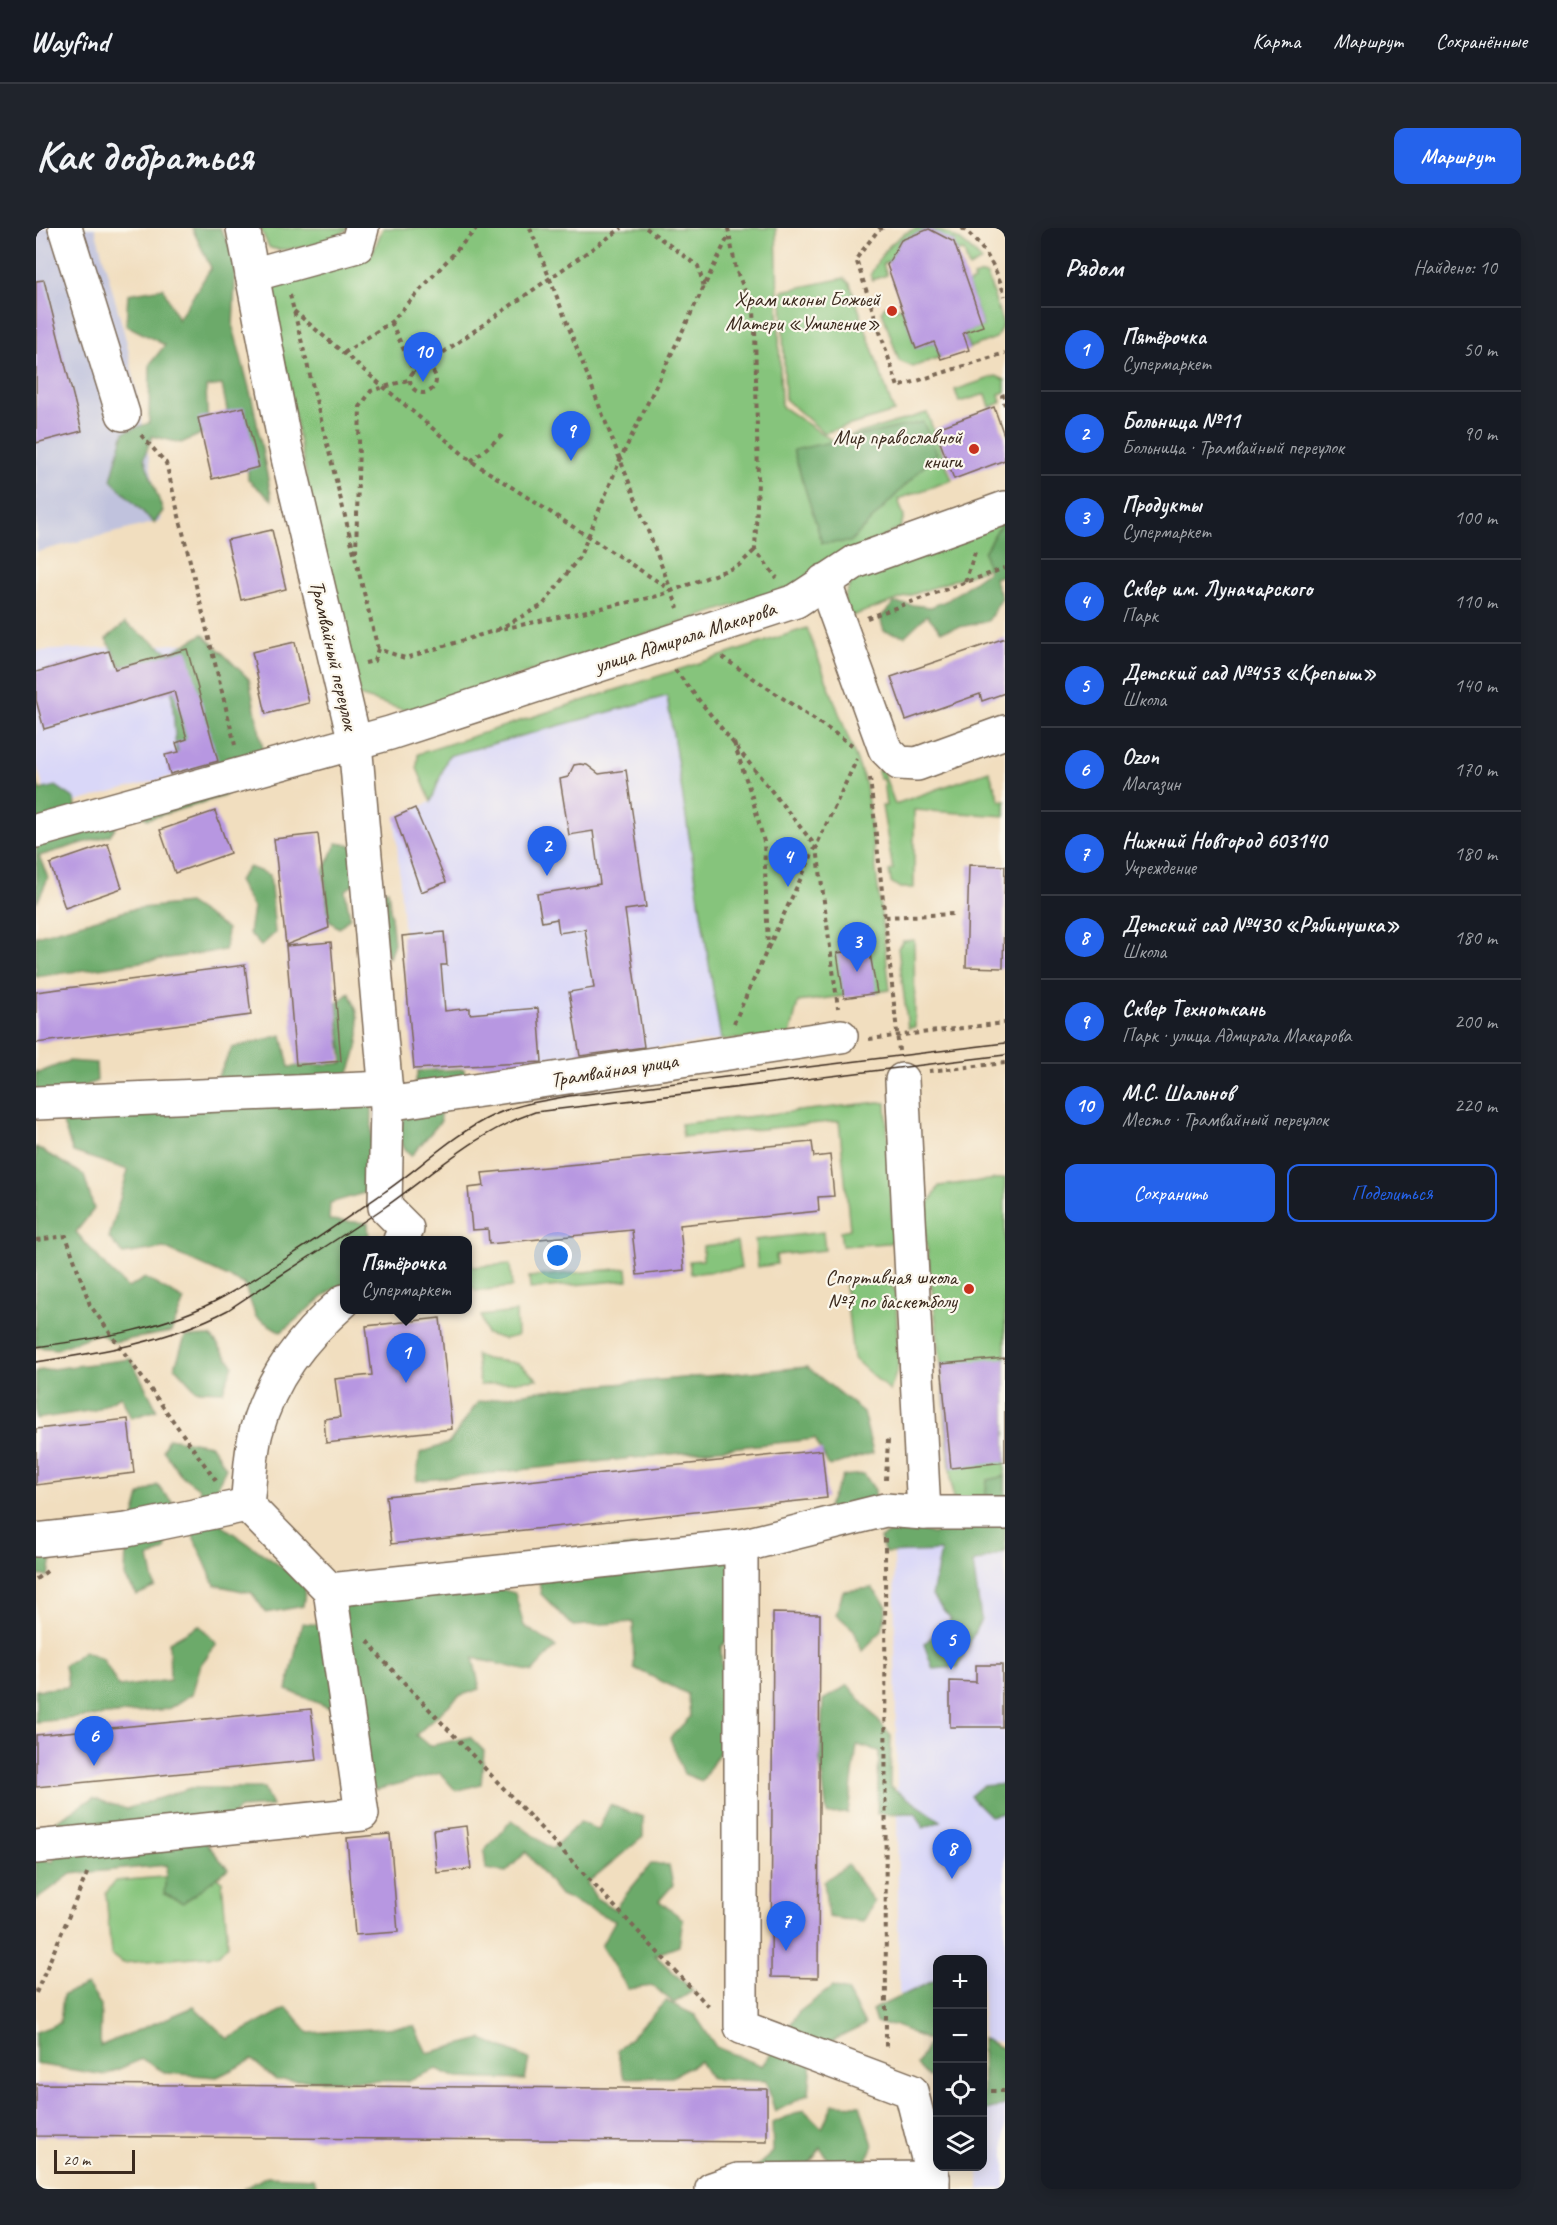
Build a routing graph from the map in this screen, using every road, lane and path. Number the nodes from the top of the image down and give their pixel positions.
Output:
1 (65, 228) edge
2 (243, 228) edge
3 (362, 228) edge
4 (477, 228) edge
5 (530, 228) edge
6 (622, 228) edge
7 (646, 228) edge
8 (728, 228) edge
9 (883, 228) edge
10 (962, 228) edge
11 (729, 234) junction
12 (283, 267) junction
13 (252, 275) junction
14 (549, 278) junction
15 (704, 287) junction
16 (1005, 296) edge
17 (294, 312) junction
18 (392, 322) junction
19 (344, 353) junction
20 (1005, 354) edge
21 (421, 368) junction
22 (414, 372) junction
23 (411, 379) junction
24 (383, 387) junction
25 (1005, 395) edge
26 (1005, 405) edge
27 (123, 414) joint
28 (505, 433) dead end
29 (620, 460) junction
30 (471, 461) junction
31 (1005, 507) edge
32 (589, 537) junction
33 (755, 550) junction
34 (356, 559) junction
35 (1005, 568) edge
36 (824, 581) junction
37 (672, 590) junction
38 (796, 601) junction
39 (842, 627) junction
40 (497, 630) junction
41 (700, 644) junction
42 (378, 649) junction
43 (671, 665) dead end
44 (338, 671) junction
45 (1005, 732) edge
46 (732, 739) junction
47 (355, 743) junction
48 (242, 774) junction
49 (871, 779) dead end
50 (36, 831) edge
51 (817, 848) junction
52 (954, 914) dead end
53 (885, 917) junction
54 (768, 948) junction
55 (1005, 1023) edge
56 (898, 1035) junction
57 (842, 1036) joint
58 (720, 1054) junction
59 (1005, 1063) edge
60 (913, 1076) junction
61 (387, 1096) junction
62 (36, 1103) edge
63 (403, 1236) edge
64 (36, 1240) edge
65 (340, 1305) edge
66 (241, 1506) junction
67 (885, 1510) junction
68 (924, 1513) junction
69 (1005, 1513) edge
70 (36, 1540) edge
71 (741, 1546) junction
72 (330, 1590) junction
73 (362, 1632) dead end
74 (101, 1840) junction
75 (36, 1847) edge
76 (36, 1993) edge
77 (741, 2027) junction
78 (886, 2084) junction
79 (987, 2091) edge
80 (1005, 2091) edge
81 (933, 2183) edge
82 (712, 2189) edge

1 - 27 street
2 - 13 street, Трамвайный переулок
3 - 12 street
4 - 18 path
5 - 14 path
6 - 14 path
7 - 15 path
8 - 11 path
9 - 20 path
10 - 16 path
11 - 15 path
11 - 33 path
12 - 13 street
12 - 17 path
13 - 44 street, Трамвайный переулок
14 - 21 path
14 - 29 path
15 - 29 path
17 - 19 path
17 - 34 path
18 - 19 path
18 - 22 path
19 - 24 path
21 - 22 path
21 - 23 path
22 - 23 path
23 - 24 path
24 - 30 path
24 - 34 path
25 - 26 path
27 - 48 path
28 - 30 path
29 - 32 path
29 - 37 path
30 - 32 path
31 - 36 street, улица Адмирала Макарова
32 - 37 path
32 - 40 path
33 - 37 path
33 - 38 path
34 - 42 path
35 - 39 path
36 - 38 street, улица Адмирала Макарова
36 - 39 street
37 - 40 path
37 - 41 path
38 - 41 street, улица Адмирала Макарова
39 - 45 street
40 - 42 path
41 - 47 street, улица Адмирала Макарова
41 - 51 path
42 - 44 path
43 - 46 path
44 - 47 street, Трамвайный переулок
46 - 51 path
46 - 54 path
47 - 48 street, улица Адмирала Макарова
47 - 61 street, Трамвайный переулок
48 - 50 street, улица Адмирала Макарова
49 - 53 path
51 - 54 path
51 - 57 path
52 - 53 path
53 - 56 path
54 - 58 path
55 - 56 path
56 - 60 path
57 - 58 street, Трамвайная улица
58 - 61 street, Трамвайная улица
59 - 60 path
60 - 68 street
61 - 62 street, Трамвайная улица
61 - 63 street, Трамвайный переулок
64 - 66 path
65 - 66 street
66 - 70 street
66 - 72 street
67 - 68 street
67 - 71 street
67 - 78 path
68 - 69 street
71 - 72 street
71 - 77 street
72 - 74 street
73 - 77 path
74 - 75 street
74 - 76 path
77 - 78 street
78 - 81 street
79 - 80 path
81 - 82 street

